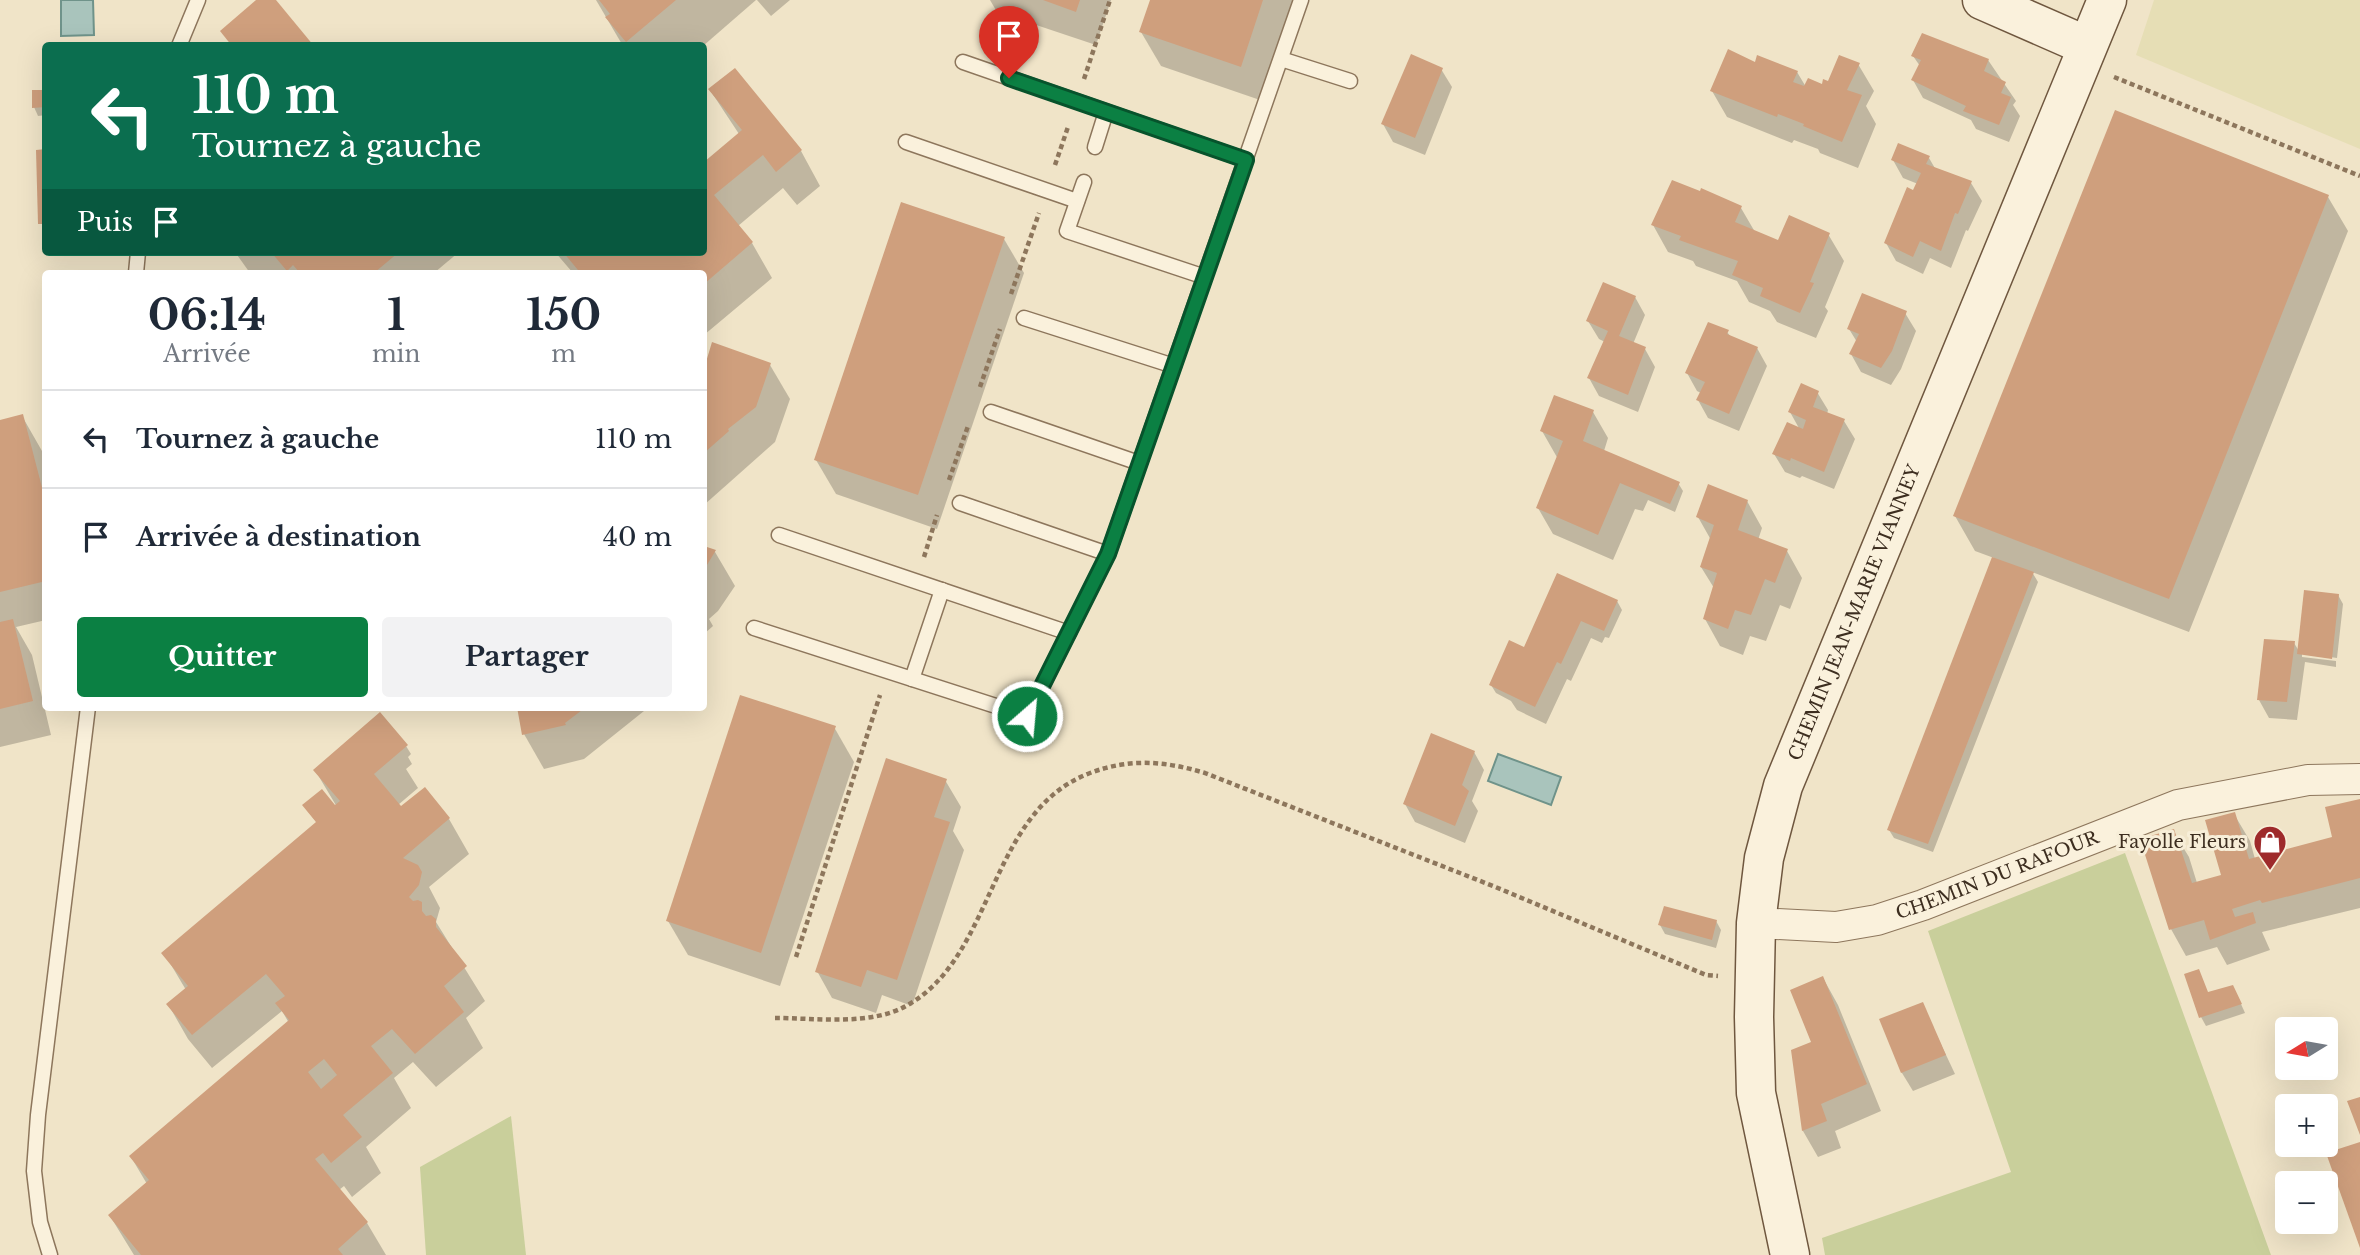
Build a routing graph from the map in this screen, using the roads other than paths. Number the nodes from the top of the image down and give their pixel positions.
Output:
1 (198, 0) edge
2 (1301, 0) edge
3 (1982, 0) edge
4 (2108, 0) edge
5 (180, 42) edge
6 (2084, 54) junction
7 (1281, 59) junction
8 (963, 62) dead end
9 (1350, 81) dead end
10 (1107, 112) junction
11 (906, 142) dead end
12 (1095, 147) dead end
13 (1246, 160) junction
14 (1084, 182) dead end
15 (1077, 201) junction
16 (1205, 277) junction
17 (1024, 318) dead end
18 (1174, 366) junction
19 (991, 412) dead end
20 (1139, 463) junction
21 (960, 503) dead end
22 (779, 535) dead end
23 (1108, 554) junction
24 (942, 590) junction
25 (754, 628) dead end
26 (1069, 633) junction
27 (912, 679) junction
28 (88, 711) edge
29 (2360, 779) edge
30 (1756, 923) junction
31 (50, 1255) edge
32 (1790, 1255) edge

1 - 5 lane
2 - 7 lane
3 - 6 street
4 - 6 street, CHEMIN JEAN-MARIE VIANNEY
6 - 30 street, CHEMIN JEAN-MARIE VIANNEY
7 - 9 lane
7 - 13 lane
8 - 10 lane
10 - 12 lane
10 - 13 lane
11 - 15 lane
13 - 16 lane
14 - 15 lane
15 - 16 lane
16 - 18 lane
17 - 18 lane
18 - 20 lane
19 - 20 lane
20 - 23 lane
21 - 23 lane
22 - 24 lane
23 - 26 lane
24 - 26 lane
24 - 27 lane
25 - 27 lane
26 - 27 lane
28 - 31 lane
29 - 30 street, CHEMIN DU RAFOUR
30 - 32 street, CHEMIN JEAN-MARIE VIANNEY

